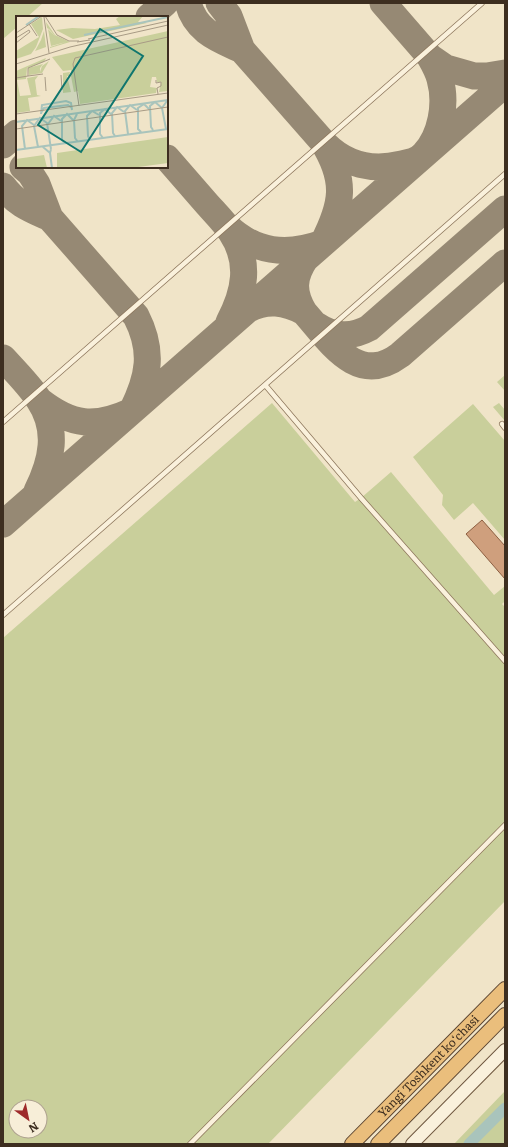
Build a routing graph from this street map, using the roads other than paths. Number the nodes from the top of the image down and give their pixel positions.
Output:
1 (482, 3) edge
2 (505, 174) edge
3 (266, 386) junction
4 (3, 422) edge
5 (3, 615) edge
6 (505, 660) edge
7 (505, 825) edge
8 (505, 989) edge
9 (505, 1015) edge
10 (505, 1022) edge
11 (505, 1050) edge
12 (454, 1066) junction
13 (190, 1144) edge
14 (352, 1144) edge
15 (378, 1144) edge
16 (412, 1144) edge

1 - 4 lane
2 - 3 lane
3 - 5 lane
3 - 6 lane
7 - 13 lane
8 - 14 highway, Yangi Toshkent ko‘chasi
9 - 12 highway, Yangi Toshkent ko‘chasi
10 - 12 highway
11 - 16 main road
12 - 15 highway, Yangi Toshkent ko‘chasi

